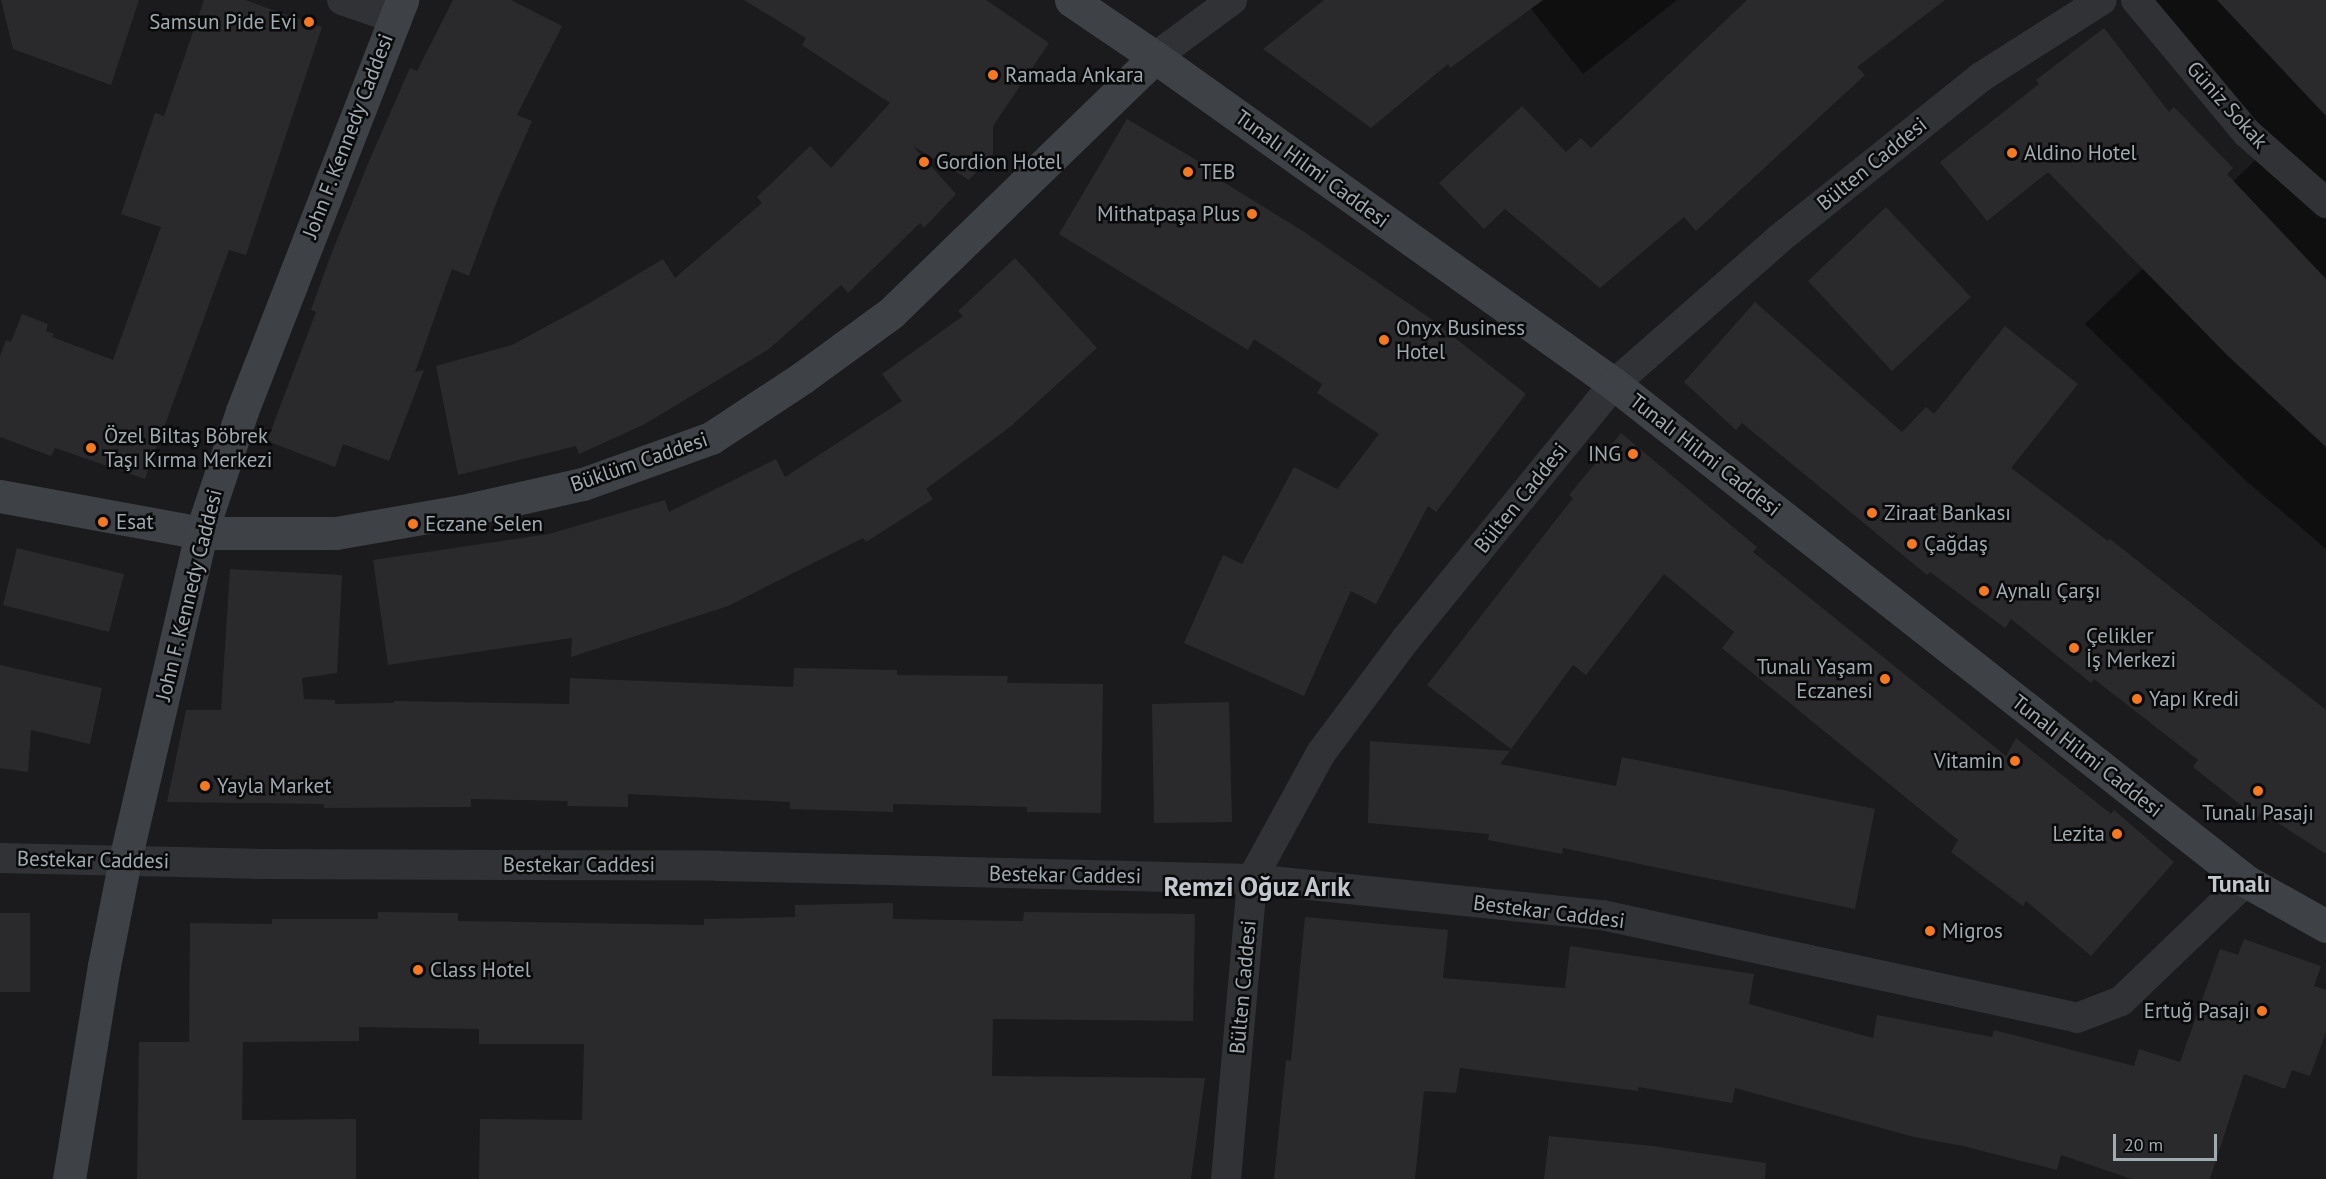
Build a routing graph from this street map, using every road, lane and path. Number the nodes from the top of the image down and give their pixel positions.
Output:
1 (342, 0) edge
2 (1071, 0) edge
3 (1233, 0) edge
4 (2102, 0) edge
5 (2136, 0) edge
6 (398, 9) edge
7 (1155, 57) junction
8 (2326, 203) edge
9 (1614, 384) junction
10 (0, 496) edge
11 (201, 533) junction
12 (0, 858) edge
13 (125, 860) junction
14 (1252, 879) junction
15 (2246, 881) junction
16 (2326, 926) edge
17 (69, 1179) edge
18 (1226, 1179) edge

1 - 6 street
2 - 7 main road, Tunalı Hilmi Caddesi
3 - 7 street, Büklüm Caddesi
4 - 9 street, Bülten Caddesi
5 - 8 street, Güniz Sokak
6 - 11 main road, John F. Kennedy Caddesi
7 - 9 main road, Tunalı Hilmi Caddesi
7 - 11 main road, Büklüm Caddesi
9 - 14 street, Bülten Caddesi
9 - 15 main road, Tunalı Hilmi Caddesi
10 - 11 main road, Büklüm Caddesi
11 - 13 main road, John F. Kennedy Caddesi
12 - 13 street, Bestekar Caddesi
13 - 14 street, Bestekar Caddesi
13 - 17 main road, John F. Kennedy Caddesi
14 - 15 street, Bestekar Caddesi
14 - 18 street, Bülten Caddesi
15 - 16 main road, Tunalı Hilmi Caddesi

